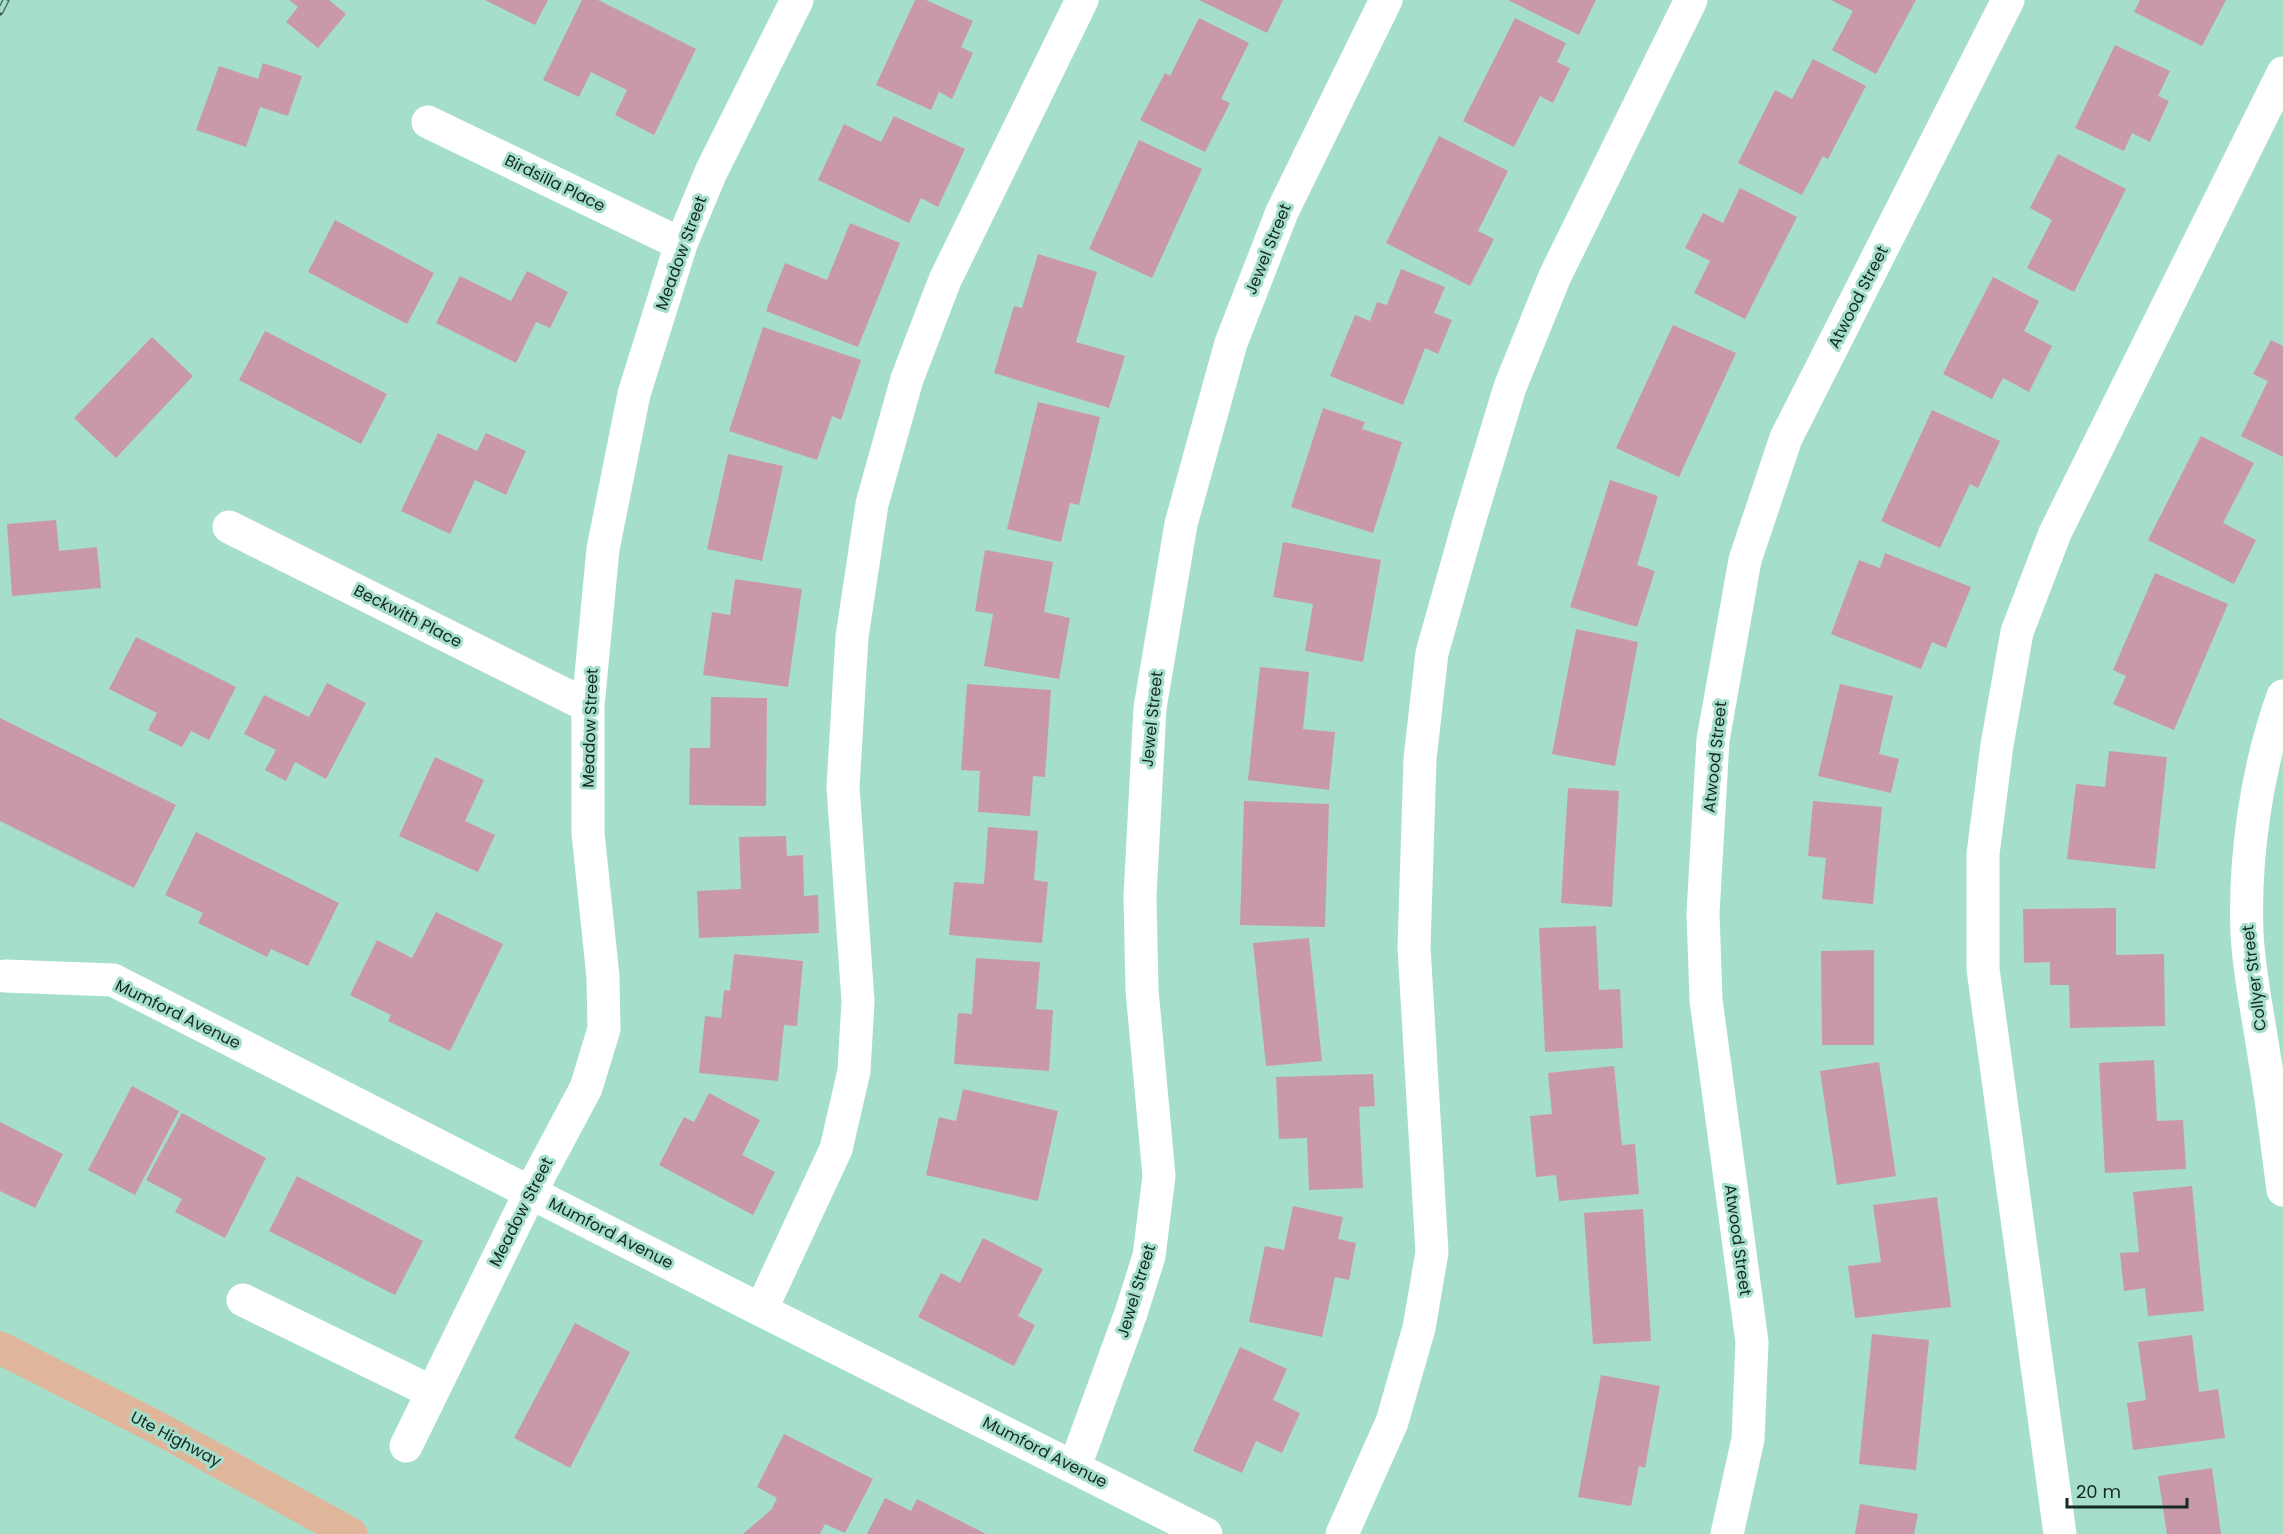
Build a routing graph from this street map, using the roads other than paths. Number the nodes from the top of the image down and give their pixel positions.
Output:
1 (797, 0) edge
2 (1082, 0) edge
3 (1386, 0) edge
4 (1691, 0) edge
5 (2008, 0) edge
6 (2283, 73) edge
7 (428, 122) dead end
8 (681, 244) junction
9 (229, 526) dead end
10 (2283, 696) edge
11 (588, 706) junction
12 (5, 976) dead end
13 (2283, 1190) edge
14 (531, 1191) junction
15 (243, 1300) dead end
16 (761, 1310) junction
17 (0, 1348) edge
18 (432, 1392) junction
19 (406, 1446) dead end
20 (1075, 1466) junction
21 (351, 1534) edge
22 (1206, 1534) edge
23 (1342, 1534) edge
24 (1727, 1534) edge
25 (2060, 1534) edge

1 - 8 street, Meadow Street
2 - 16 street
3 - 20 street, Jewel Street
4 - 23 street
5 - 24 street, Atwood Street
6 - 25 street
7 - 8 street, Birdsilla Place
8 - 11 street, Meadow Street
9 - 11 street, Beckwith Place
10 - 13 street, Collyer Street
11 - 14 street, Meadow Street
12 - 14 street, Mumford Avenue
14 - 16 street, Mumford Avenue
14 - 18 street, Meadow Street
15 - 18 street
16 - 20 street, Mumford Avenue
17 - 21 main road, Ute Highway
18 - 19 street, Meadow Street
20 - 22 street, Mumford Avenue

